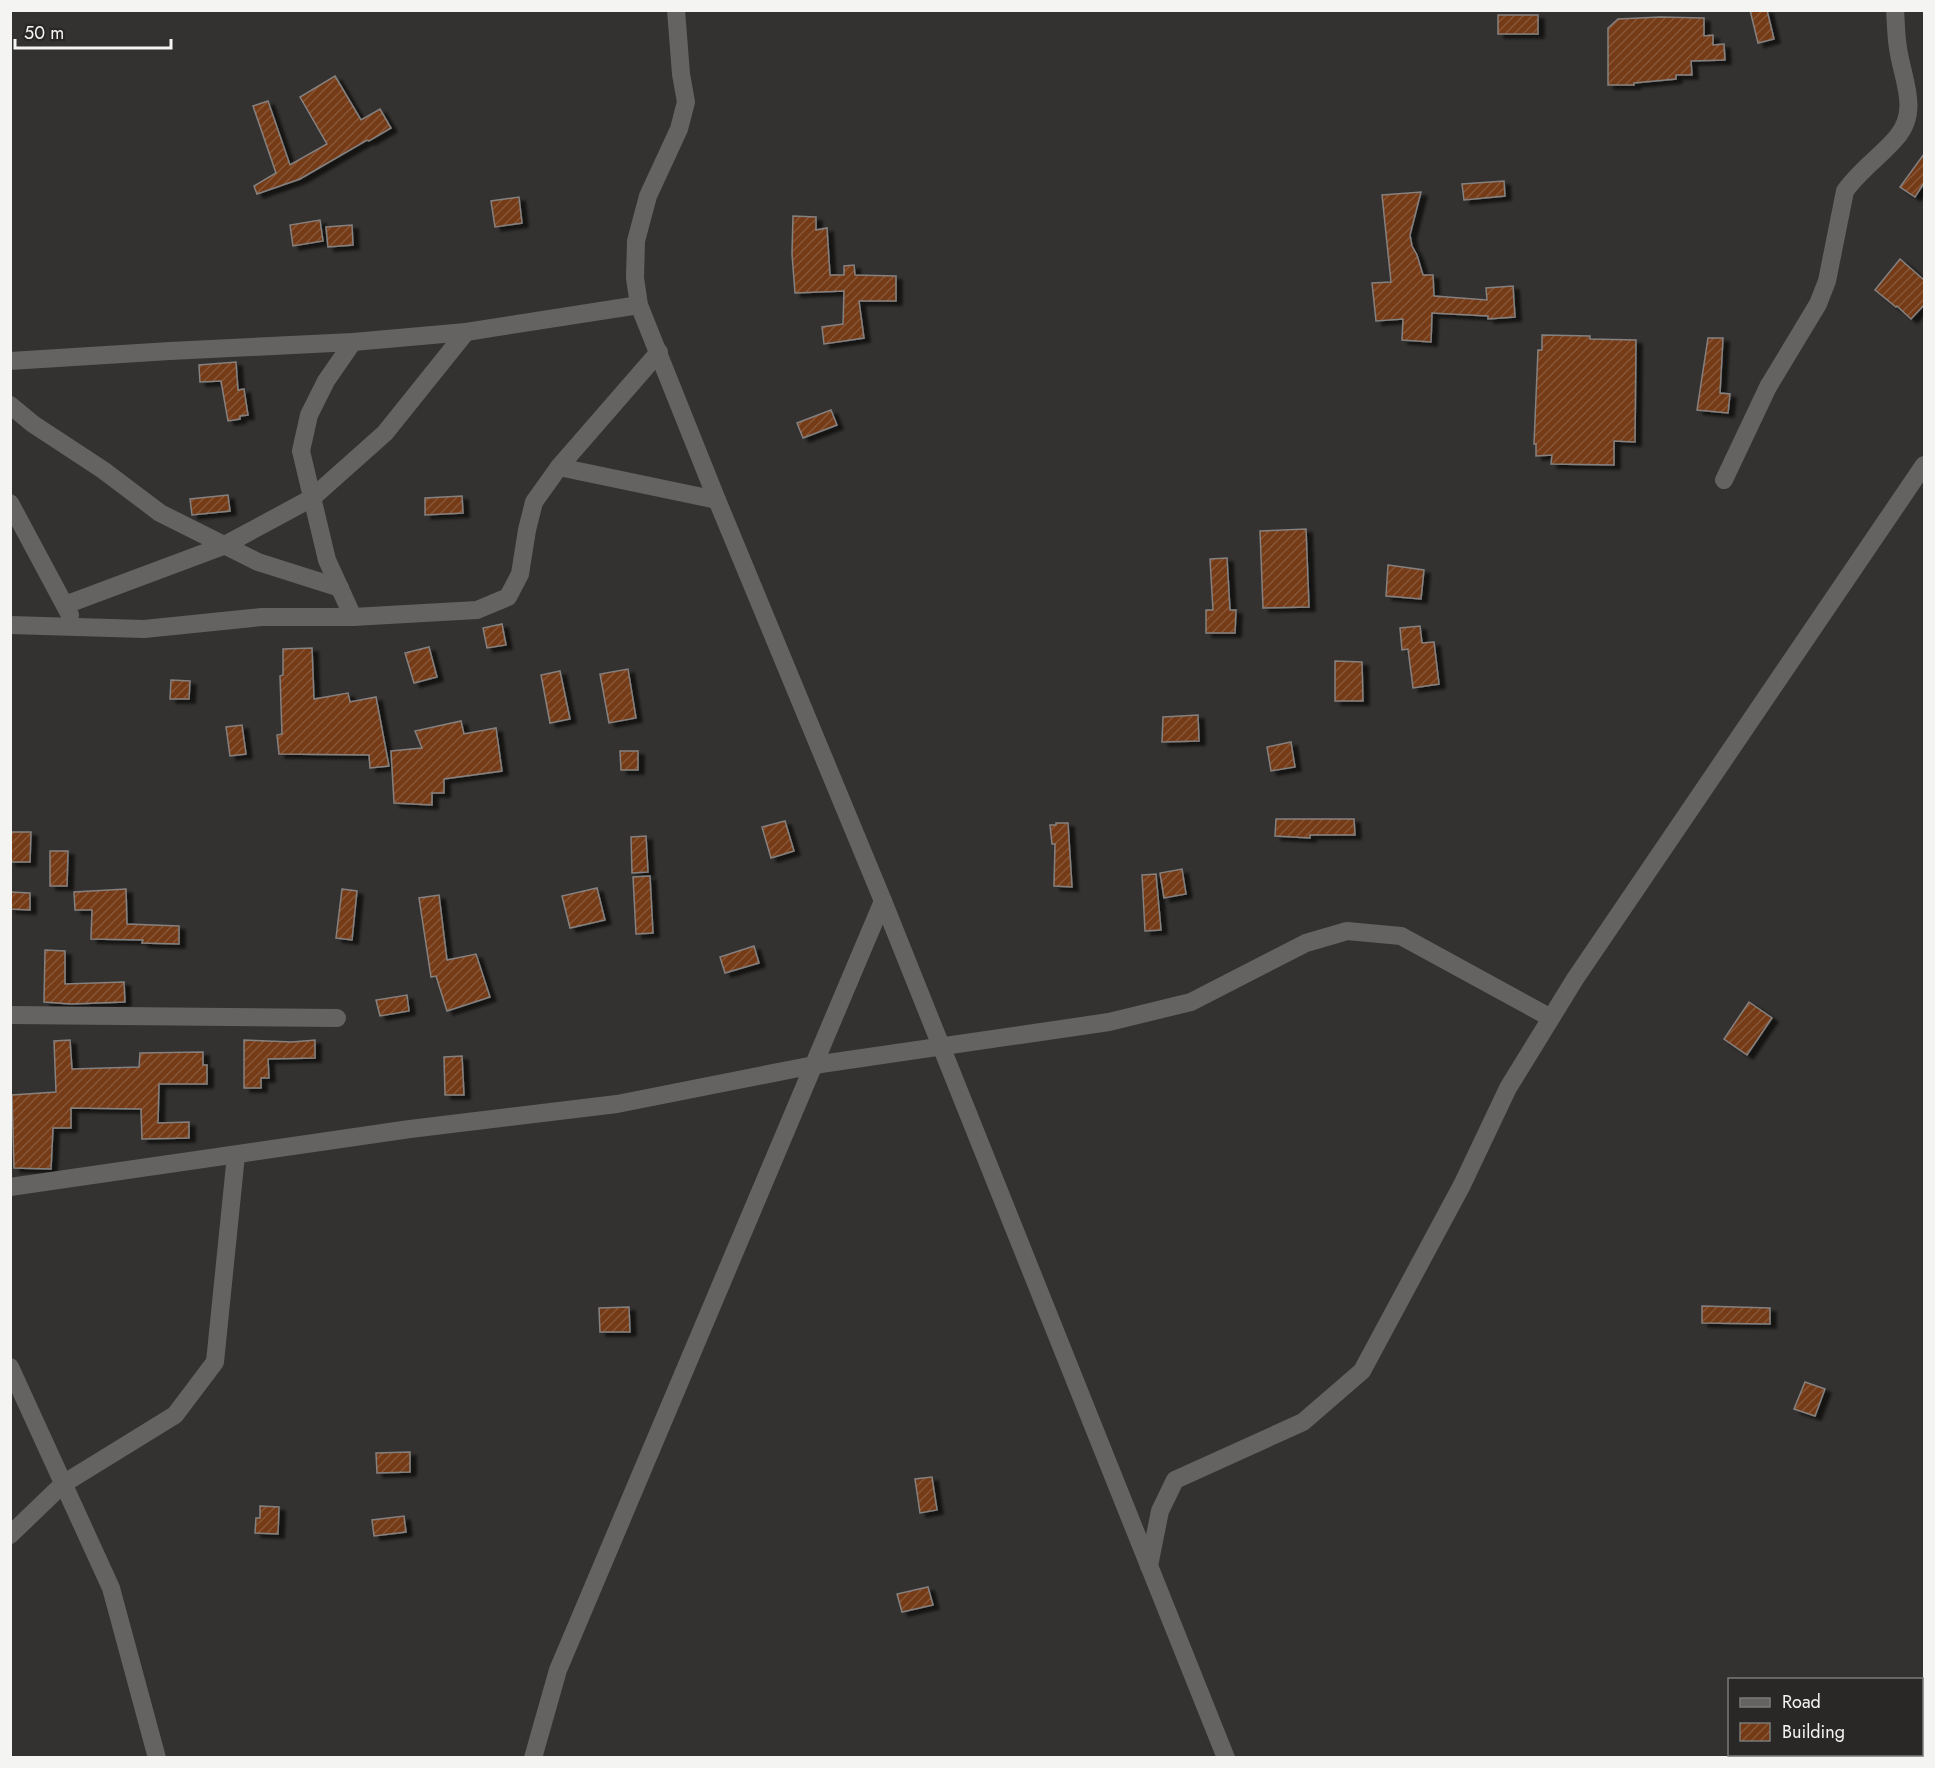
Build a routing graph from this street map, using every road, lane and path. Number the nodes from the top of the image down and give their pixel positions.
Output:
1 (676, 10) edge
2 (1895, 10) edge
3 (639, 305) junction
4 (466, 332) junction
5 (353, 342) junction
6 (659, 352) junction
7 (10, 362) edge
8 (10, 405) edge
9 (1924, 465) edge
10 (559, 467) junction
11 (1724, 480) dead end
12 (312, 498) junction
13 (717, 500) junction
14 (10, 504) edge
15 (223, 546) junction
16 (340, 588) junction
17 (65, 605) junction
18 (353, 617) junction
19 (10, 625) edge
20 (76, 627) junction
21 (883, 902) junction
22 (10, 1015) edge
23 (337, 1018) dead end
24 (1551, 1018) junction
25 (941, 1046) junction
26 (814, 1065) junction
27 (236, 1155) junction
28 (10, 1187) edge
29 (10, 1367) edge
30 (63, 1484) junction
31 (10, 1535) edge
32 (1149, 1566) junction
33 (157, 1758) edge
34 (533, 1758) edge
35 (1226, 1758) edge

1 - 3 street
2 - 11 street
3 - 4 street
3 - 6 street
4 - 5 street
4 - 12 street
5 - 7 street
5 - 12 street
6 - 10 street
6 - 13 street
8 - 15 street
9 - 24 street
10 - 13 street
10 - 18 street
12 - 15 street
12 - 16 street
13 - 21 street
14 - 17 street
15 - 16 street
15 - 17 street
16 - 18 street
17 - 20 street
18 - 20 street
19 - 20 street
21 - 25 street
21 - 26 street
22 - 23 street
24 - 25 street
24 - 32 street
25 - 26 street
25 - 32 street
26 - 27 street
26 - 34 street
27 - 28 street
27 - 30 street
29 - 30 street
30 - 31 street
30 - 33 street
32 - 35 street

